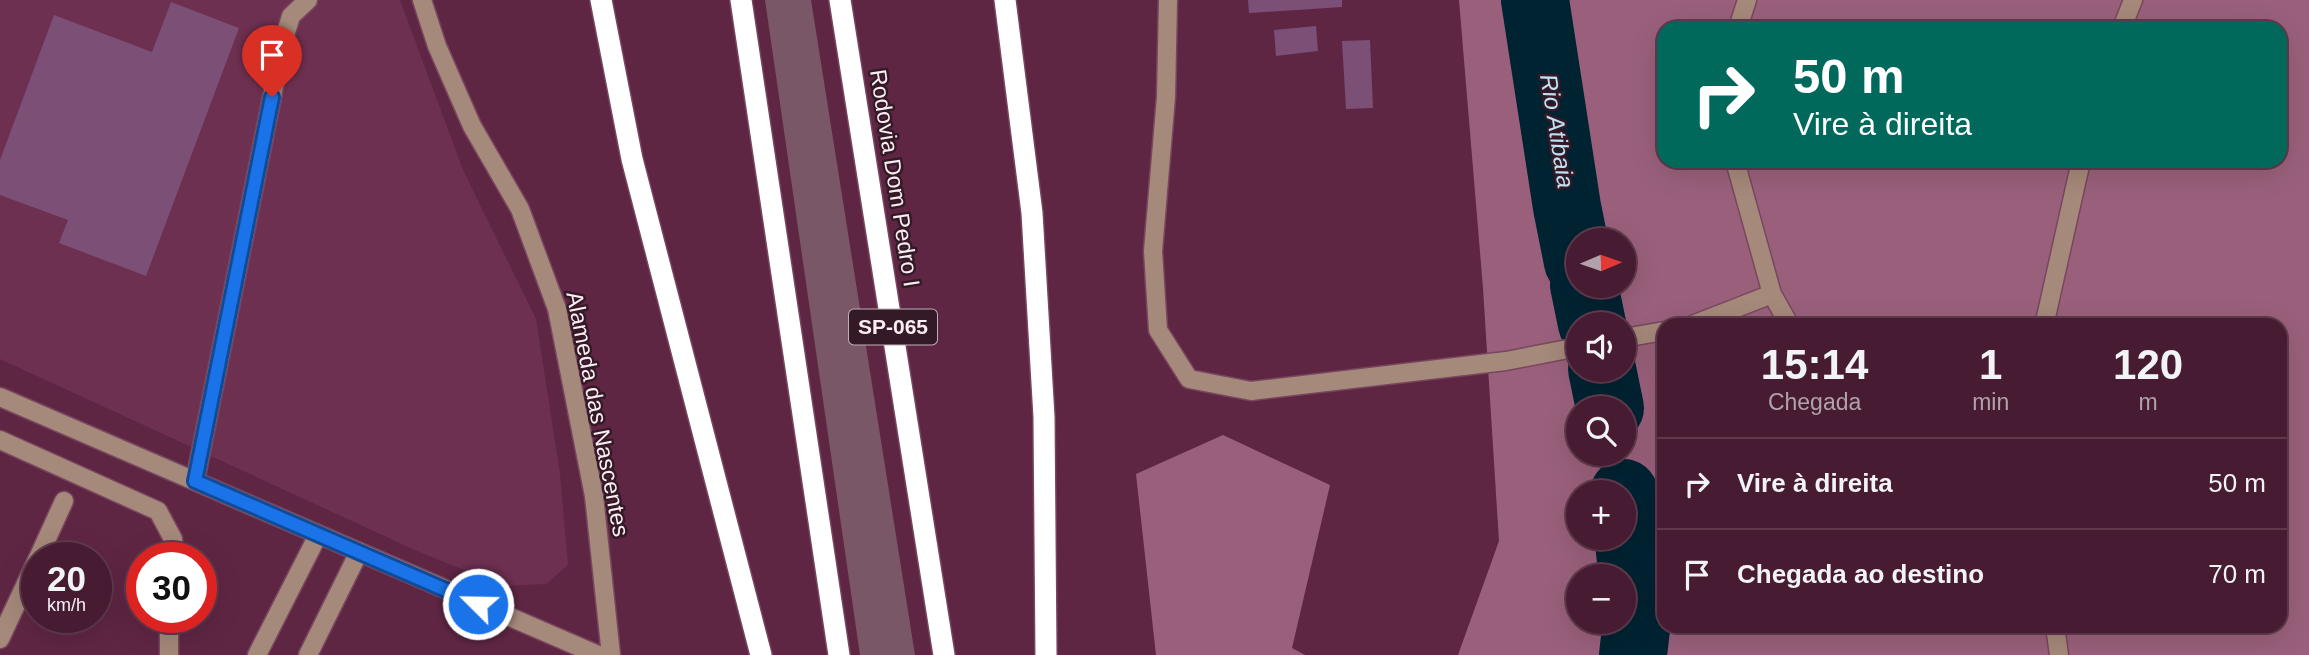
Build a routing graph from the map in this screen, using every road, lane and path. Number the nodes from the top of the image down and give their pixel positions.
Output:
1 (308, 0) edge
2 (422, 0) edge
3 (601, 0) edge
4 (741, 0) edge
5 (840, 0) edge
6 (1005, 0) edge
7 (1168, 0) edge
8 (1747, 0) edge
9 (2133, 0) edge
10 (1740, 21) edge
11 (2125, 21) edge
12 (1737, 168) edge
13 (2079, 168) edge
14 (1772, 294) junction
15 (1710, 318) edge
16 (1786, 318) edge
17 (2046, 318) edge
18 (1657, 332) edge
19 (1636, 336) edge
20 (1566, 349) edge
21 (0, 397) edge
22 (0, 440) edge
23 (195, 481) junction
24 (64, 501) dead end
25 (318, 535) junction
26 (45, 542) edge
27 (173, 542) edge
28 (359, 552) junction
29 (21, 594) edge
30 (169, 633) edge
31 (2056, 633) edge
32 (0, 639) edge
33 (169, 655) edge
34 (257, 655) edge
35 (308, 655) edge
36 (598, 655) edge
37 (611, 655) edge
38 (761, 655) edge
39 (839, 655) edge
40 (944, 655) edge
41 (1046, 655) edge
42 (2059, 655) edge

1 - 23 street
2 - 37 street, Alameda das Nascentes
3 - 38 highway
4 - 39 highway
5 - 40 highway, Rodovia Dom Pedro I / SP-065
6 - 41 highway
7 - 20 street
8 - 10 street
9 - 11 street
12 - 14 street
13 - 17 street
14 - 15 street
14 - 16 street
18 - 19 street
21 - 23 street
22 - 27 street
23 - 25 street
24 - 26 street
25 - 28 street
25 - 34 street
28 - 35 street
28 - 36 street
29 - 32 street
30 - 33 street
31 - 42 street

